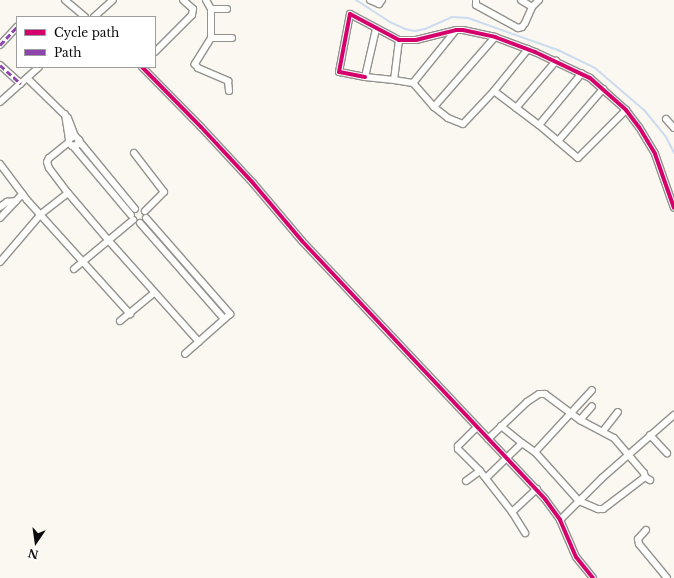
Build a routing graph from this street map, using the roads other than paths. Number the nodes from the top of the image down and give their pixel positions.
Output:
1 (65, 0) edge
2 (113, 0) edge
3 (183, 0) edge
4 (206, 0) edge
5 (370, 0) edge
6 (382, 0) edge
7 (476, 0) edge
8 (521, 0) edge
9 (537, 0) edge
10 (531, 7) junction
11 (211, 9) junction
12 (227, 9) dead end
13 (84, 16) edge
14 (95, 16) edge
15 (16, 28) edge
16 (376, 29) junction
17 (456, 30) junction
18 (495, 37) junction
19 (212, 38) junction
20 (232, 38) dead end
21 (399, 40) junction
22 (0, 45) edge
23 (528, 49) junction
24 (156, 51) edge
25 (556, 61) junction
26 (0, 65) edge
27 (38, 68) edge
28 (143, 68) edge
29 (582, 73) junction
30 (365, 77) junction
31 (27, 78) junction
32 (394, 80) junction
33 (412, 82) junction
34 (21, 84) junction
35 (603, 89) junction
36 (229, 91) dead end
37 (494, 91) junction
38 (0, 102) edge
39 (434, 107) junction
40 (516, 108) junction
41 (626, 110) junction
42 (666, 119) dead end
43 (540, 125) junction
44 (674, 128) edge
45 (73, 141) junction
46 (558, 141) junction
47 (134, 153) dead end
48 (1, 168) edge
49 (68, 193) junction
50 (22, 194) junction
51 (16, 200) junction
52 (0, 207) edge
53 (674, 208) edge
54 (135, 209) junction
55 (145, 211) junction
56 (41, 214) junction
57 (0, 218) edge
58 (132, 218) junction
59 (146, 218) junction
60 (140, 223) junction
61 (108, 241) junction
62 (0, 262) edge
63 (83, 262) junction
64 (187, 265) junction
65 (74, 269) dead end
66 (181, 270) junction
67 (154, 293) junction
68 (130, 314) junction
69 (224, 319) junction
70 (120, 321) dead end
71 (199, 342) junction
72 (185, 354) dead end
73 (592, 390) dead end
74 (592, 406) dead end
75 (618, 412) dead end
76 (572, 414) junction
77 (674, 415) edge
78 (580, 420) junction
79 (501, 426) junction
80 (477, 428) junction
81 (603, 431) junction
82 (650, 435) junction
83 (488, 439) junction
84 (522, 443) junction
85 (535, 452) junction
86 (667, 453) dead end
87 (628, 454) junction
88 (506, 458) junction
89 (480, 471) junction
90 (486, 478) junction
91 (466, 481) dead end
92 (537, 489) junction
93 (579, 500) junction
94 (512, 512) junction
95 (560, 520) junction
96 (646, 530) dead end
97 (525, 532) dead end
98 (594, 578) edge
99 (668, 578) edge

1 - 13 street
2 - 14 street
3 - 24 street
4 - 11 street
5 - 6 street
7 - 10 street
8 - 10 street
9 - 10 street
11 - 12 street
11 - 19 street
15 - 22 street
16 - 21 street
16 - 30 street
16 - 30 street
17 - 18 street
17 - 21 street
17 - 33 street
18 - 23 street
18 - 39 street
19 - 20 street
19 - 36 street
21 - 32 street
23 - 25 street
23 - 37 street
25 - 29 street
25 - 40 street
26 - 34 street
27 - 31 street
28 - 80 street
29 - 35 street
29 - 43 street
30 - 32 street
31 - 34 street
31 - 45 street
32 - 33 street
33 - 39 street
34 - 38 street
35 - 41 street
35 - 46 street
37 - 39 street
37 - 40 street
40 - 43 street
41 - 46 street
41 - 53 street
42 - 44 street
43 - 46 street
45 - 49 street
45 - 54 street
45 - 58 street
47 - 55 street
48 - 50 street
49 - 56 street
49 - 61 street
50 - 51 street
50 - 56 street
51 - 52 street
51 - 57 street
54 - 55 street
54 - 58 street
55 - 59 street
56 - 62 street
56 - 63 street
58 - 60 street
58 - 61 street
59 - 60 street
59 - 64 street
60 - 66 street
61 - 63 street
61 - 67 street
63 - 65 street
63 - 68 street
64 - 66 street
64 - 69 street
66 - 69 street
67 - 68 street
67 - 71 street
68 - 70 street
69 - 71 street
71 - 72 street
73 - 76 street
74 - 78 street
75 - 81 street
76 - 78 street
76 - 79 street
76 - 85 street
77 - 82 street
78 - 81 street
79 - 83 street
79 - 84 street
80 - 83 street
80 - 89 street
81 - 87 street
82 - 86 street
82 - 87 street
83 - 88 street
84 - 85 street
84 - 88 street
85 - 93 street
87 - 93 street
87 - 93 street
88 - 90 street
88 - 92 street
89 - 90 street
89 - 91 street
90 - 94 street
92 - 94 street
92 - 95 street
93 - 95 street
94 - 97 street
95 - 98 street
96 - 99 street

